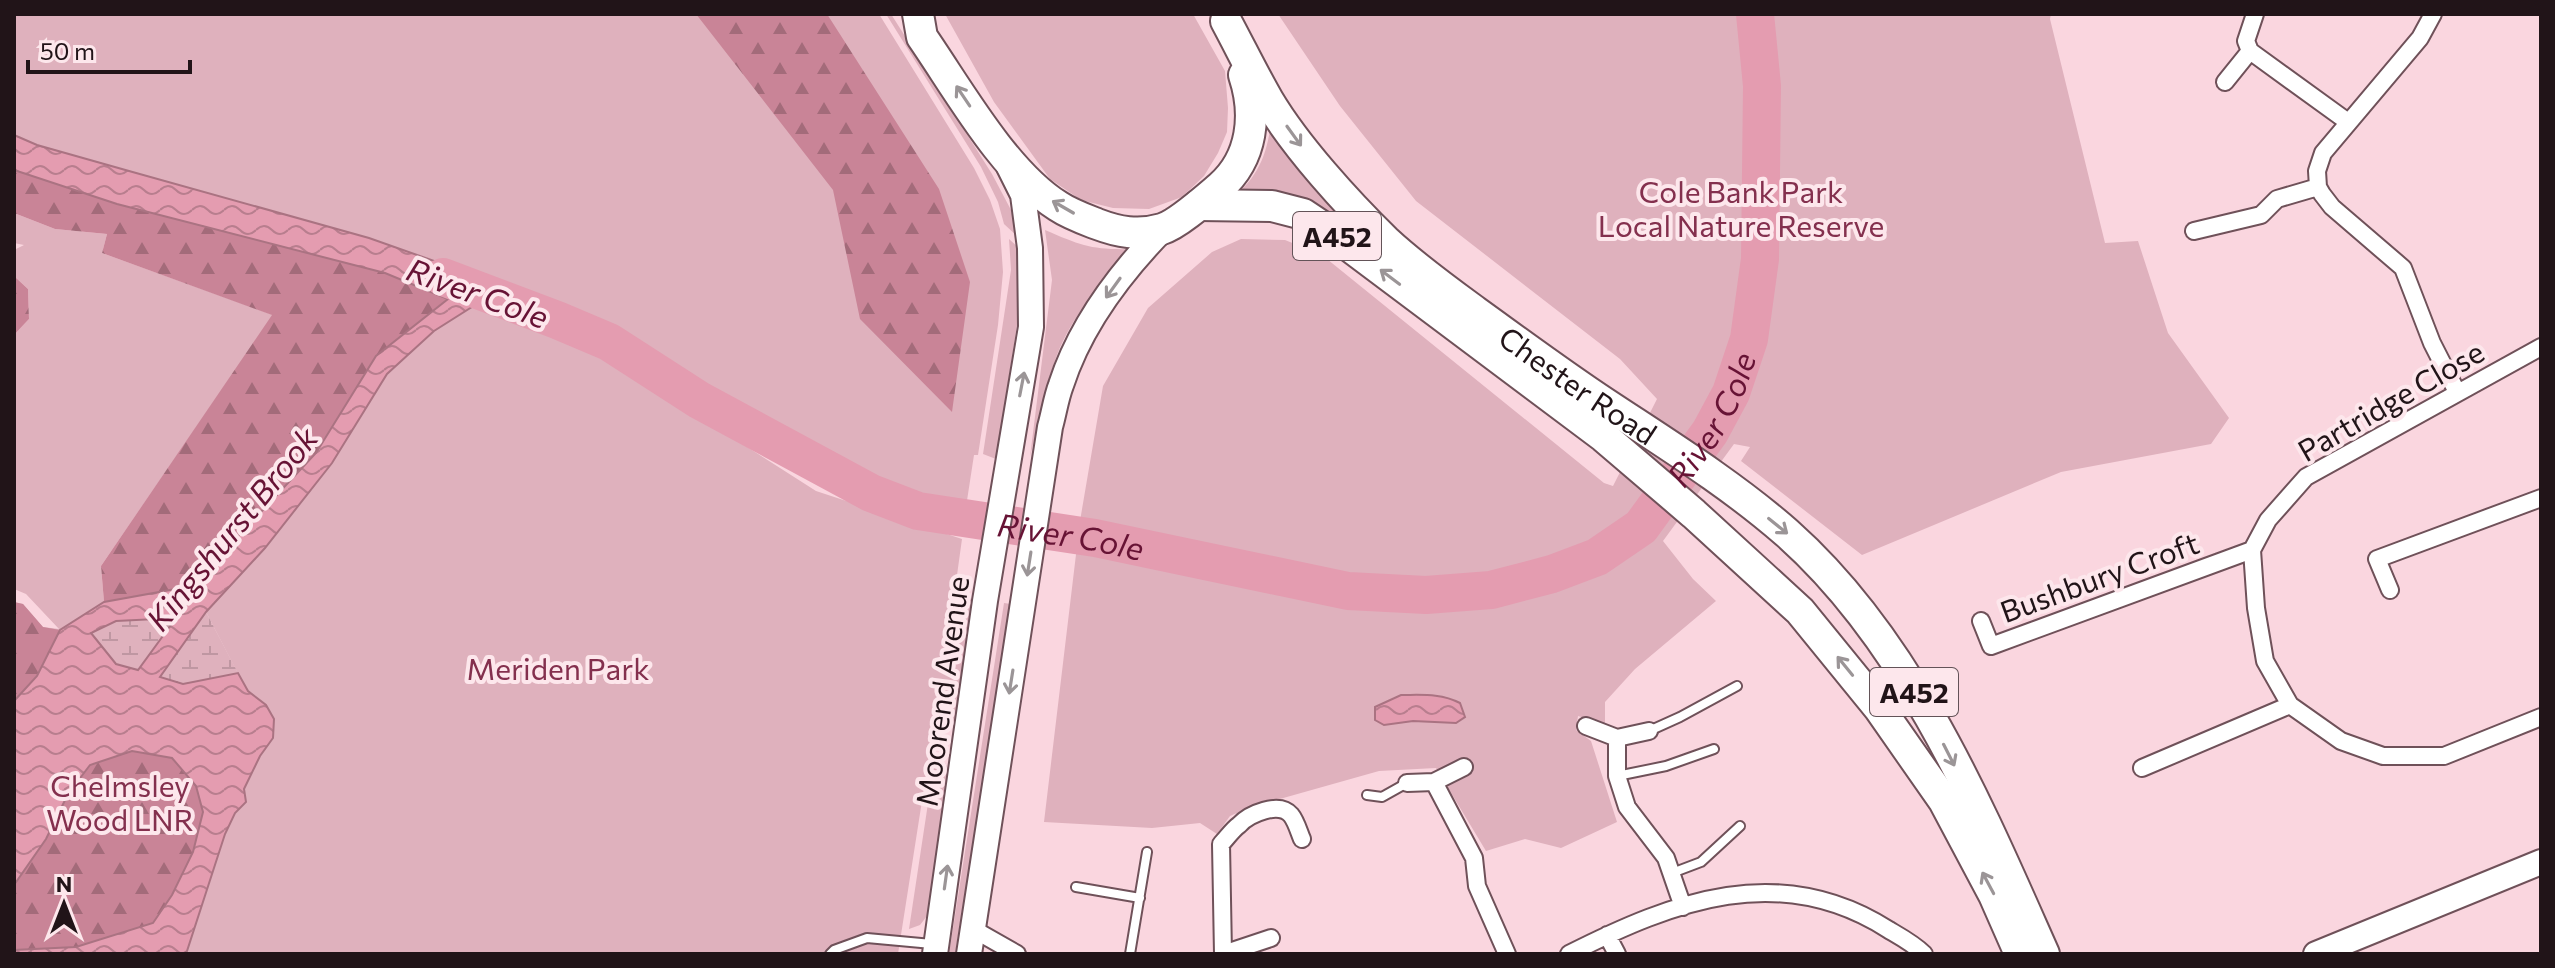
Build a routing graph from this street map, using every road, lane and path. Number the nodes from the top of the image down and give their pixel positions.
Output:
1 (2255, 14) edge
2 (2433, 14) edge
3 (1223, 18) edge
4 (916, 22) edge
5 (2250, 51) junction
6 (2225, 82) dead end
7 (2348, 122) junction
8 (1004, 156) junction
9 (2318, 187) junction
10 (1199, 205) junction
11 (1163, 229) junction
12 (2194, 231) dead end
13 (2541, 347) edge
14 (2457, 392) junction
15 (1613, 426) junction
16 (2541, 498) edge
17 (2252, 550) junction
18 (2390, 590) dead end
19 (1981, 621) dead end
20 (1737, 686) dead end
21 (2290, 705) junction
22 (2541, 717) edge
23 (1586, 726) dead end
24 (1649, 731) joint
25 (1617, 738) junction
26 (1714, 749) dead end
27 (1464, 767) dead end
28 (2142, 768) dead end
29 (1617, 776) junction
30 (1434, 782) junction
31 (1407, 783) joint
32 (1367, 795) dead end
33 (1740, 826) dead end
34 (1302, 839) dead end
35 (1147, 852) dead end
36 (2541, 862) edge
37 (1672, 873) junction
38 (1076, 887) dead end
39 (1140, 898) junction
40 (1683, 907) junction
41 (973, 929) junction
42 (1607, 935) junction
43 (1271, 938) dead end
44 (2355, 946) edge
45 (936, 949) edge
46 (830, 954) edge
47 (969, 954) edge
48 (1017, 954) edge
49 (1130, 954) edge
50 (1223, 954) edge
51 (1507, 954) edge
52 (1569, 954) edge
53 (1617, 954) edge
54 (1924, 954) edge
55 (2020, 954) edge
56 (2044, 954) edge
57 (2316, 954) edge

1 - 5 street
2 - 7 street
3 - 10 highway, A452
3 -> 15 highway, Chester Road / A452
8 -> 4 highway, A452
5 - 6 street
5 - 7 street
7 - 9 street
11 -> 8 highway, A452
45 -> 8 street, Moorend Avenue
9 - 12 street
9 - 14 street
10 - 11 highway, A452
15 -> 10 highway, Chester Road / A452
11 -> 41 street
13 - 14 street, Partridge Close
14 - 17 street, Partridge Close
55 -> 15 highway, Chester Road / A452
15 -> 56 highway, Chester Road / A452
16 - 18 street
17 - 19 street, Bushbury Croft
17 - 21 street
20 - 24 lane
21 - 22 street
21 - 28 street
23 - 25 street
24 - 25 street
25 - 29 street
26 - 29 lane
27 - 30 street
29 - 37 street
30 - 31 street
30 - 51 street
31 - 32 lane
33 - 37 lane
34 - 50 street
35 - 39 lane
36 - 44 street
37 - 40 street
38 - 39 lane
39 - 49 lane
40 - 42 street
40 - 54 street
41 - 47 street
41 - 48 street
42 - 52 street
42 - 53 street
43 - 50 street
44 - 57 street
45 - 46 lane

